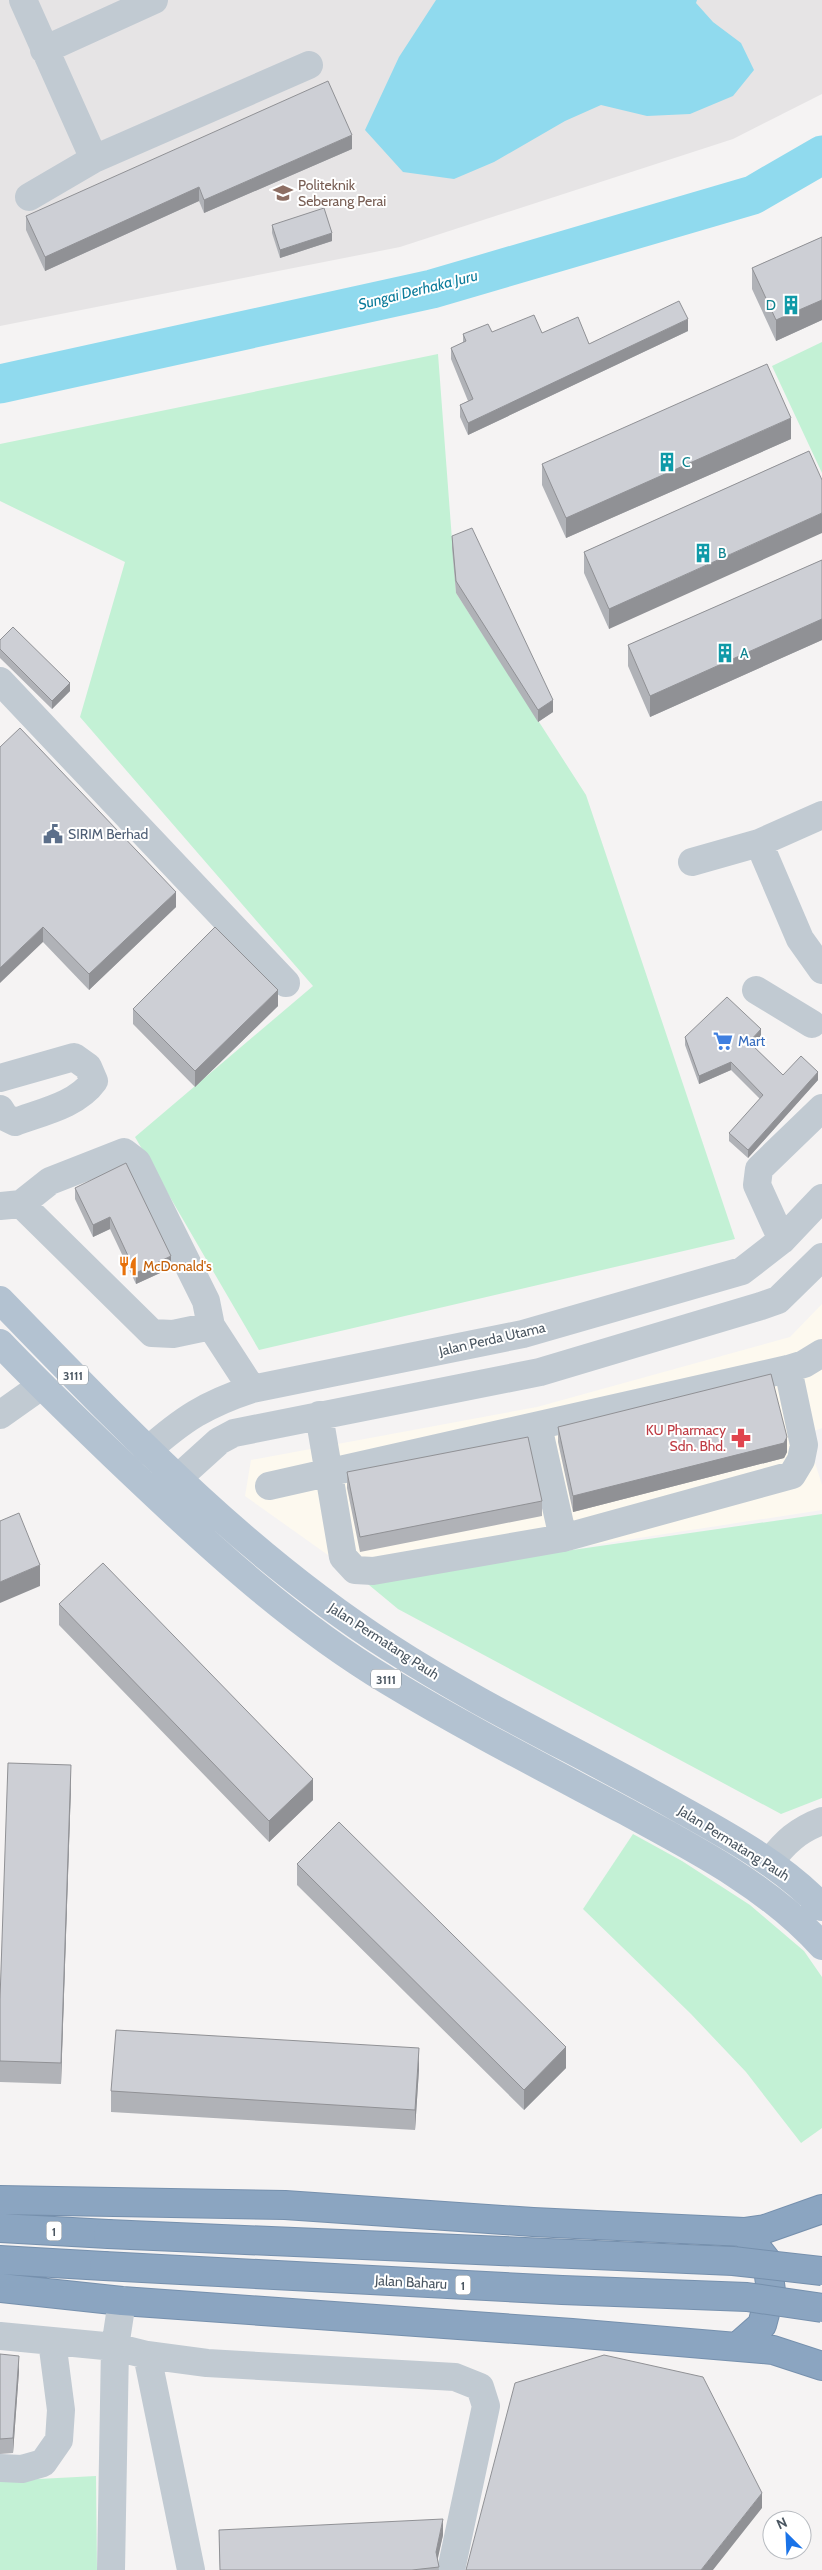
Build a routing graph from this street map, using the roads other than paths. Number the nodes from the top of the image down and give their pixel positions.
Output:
1 (22, 0) edge
2 (154, 0) edge
3 (44, 50) junction
4 (309, 64) dead end
5 (94, 159) junction
6 (29, 197) dead end
7 (0, 681) edge
8 (822, 815) edge
9 (759, 843) junction
10 (692, 862) dead end
11 (821, 969) edge
12 (286, 983) dead end
13 (756, 990) dead end
14 (819, 1023) edge
15 (0, 1078) edge
16 (822, 1108) edge
17 (0, 1109) edge
18 (822, 1198) edge
19 (10, 1205) edge
20 (782, 1240) junction
21 (822, 1257) edge
22 (0, 1300) edge
23 (211, 1326) junction
24 (0, 1343) edge
25 (822, 1352) edge
26 (788, 1369) junction
27 (41, 1386) junction
28 (252, 1389) junction
29 (0, 1415) edge
30 (319, 1415) junction
31 (538, 1426) junction
32 (147, 1451) junction
33 (329, 1473) junction
34 (177, 1479) junction
35 (269, 1486) dead end
36 (563, 1538) junction
37 (822, 1821) edge
38 (770, 1862) junction
39 (822, 1907) edge
40 (822, 1946) edge
41 (822, 2198) edge
42 (0, 2200) edge
43 (822, 2209) edge
44 (781, 2224) junction
45 (0, 2228) edge
46 (744, 2232) junction
47 (0, 2260) edge
48 (822, 2271) edge
49 (0, 2288) edge
50 (122, 2301) junction
51 (822, 2308) edge
52 (0, 2336) edge
53 (52, 2342) junction
54 (115, 2347) junction
55 (737, 2347) junction
56 (147, 2355) junction
57 (822, 2366) edge
58 (0, 2468) edge
59 (111, 2570) edge
60 (192, 2570) edge
61 (451, 2570) edge

1 - 3 street
2 - 3 street
3 - 5 street
4 - 5 street
5 - 6 street
7 - 12 street
8 - 9 street
9 - 10 street
9 - 11 street
13 - 14 street
15 - 17 street
16 - 20 street
18 - 20 street, Jalan Perda Utama
19 - 23 street
19 - 23 street
20 - 28 street, Jalan Perda Utama
21 - 30 street
22 - 32 main road, Jalan Permatang Pauh / 3111
23 - 28 street
24 - 27 main road, Jalan Permatang Pauh / 3111
25 - 26 street
26 - 31 street
26 - 36 street
27 - 29 street
27 - 40 main road, Jalan Permatang Pauh / 3111
28 - 32 street, Jalan Perda Utama
30 - 33 street
30 - 34 street
31 - 33 street
31 - 36 street
32 - 34 main road, Jalan Permatang Pauh / 3111
33 - 35 street
33 - 36 street
34 - 38 main road, Jalan Permatang Pauh / 3111
37 - 38 street
38 - 39 main road, Jalan Permatang Pauh / 3111
41 - 44 highway
42 - 46 highway
43 - 44 highway
44 - 46 highway
45 - 48 highway, 1, bridge
46 - 55 highway
47 - 51 highway, Jalan Baharu / 1, bridge
49 - 50 highway
50 - 54 street
50 - 55 highway
52 - 53 street
53 - 54 street
53 - 58 street
54 - 56 street
54 - 59 street
55 - 57 highway
56 - 60 street
56 - 61 street

